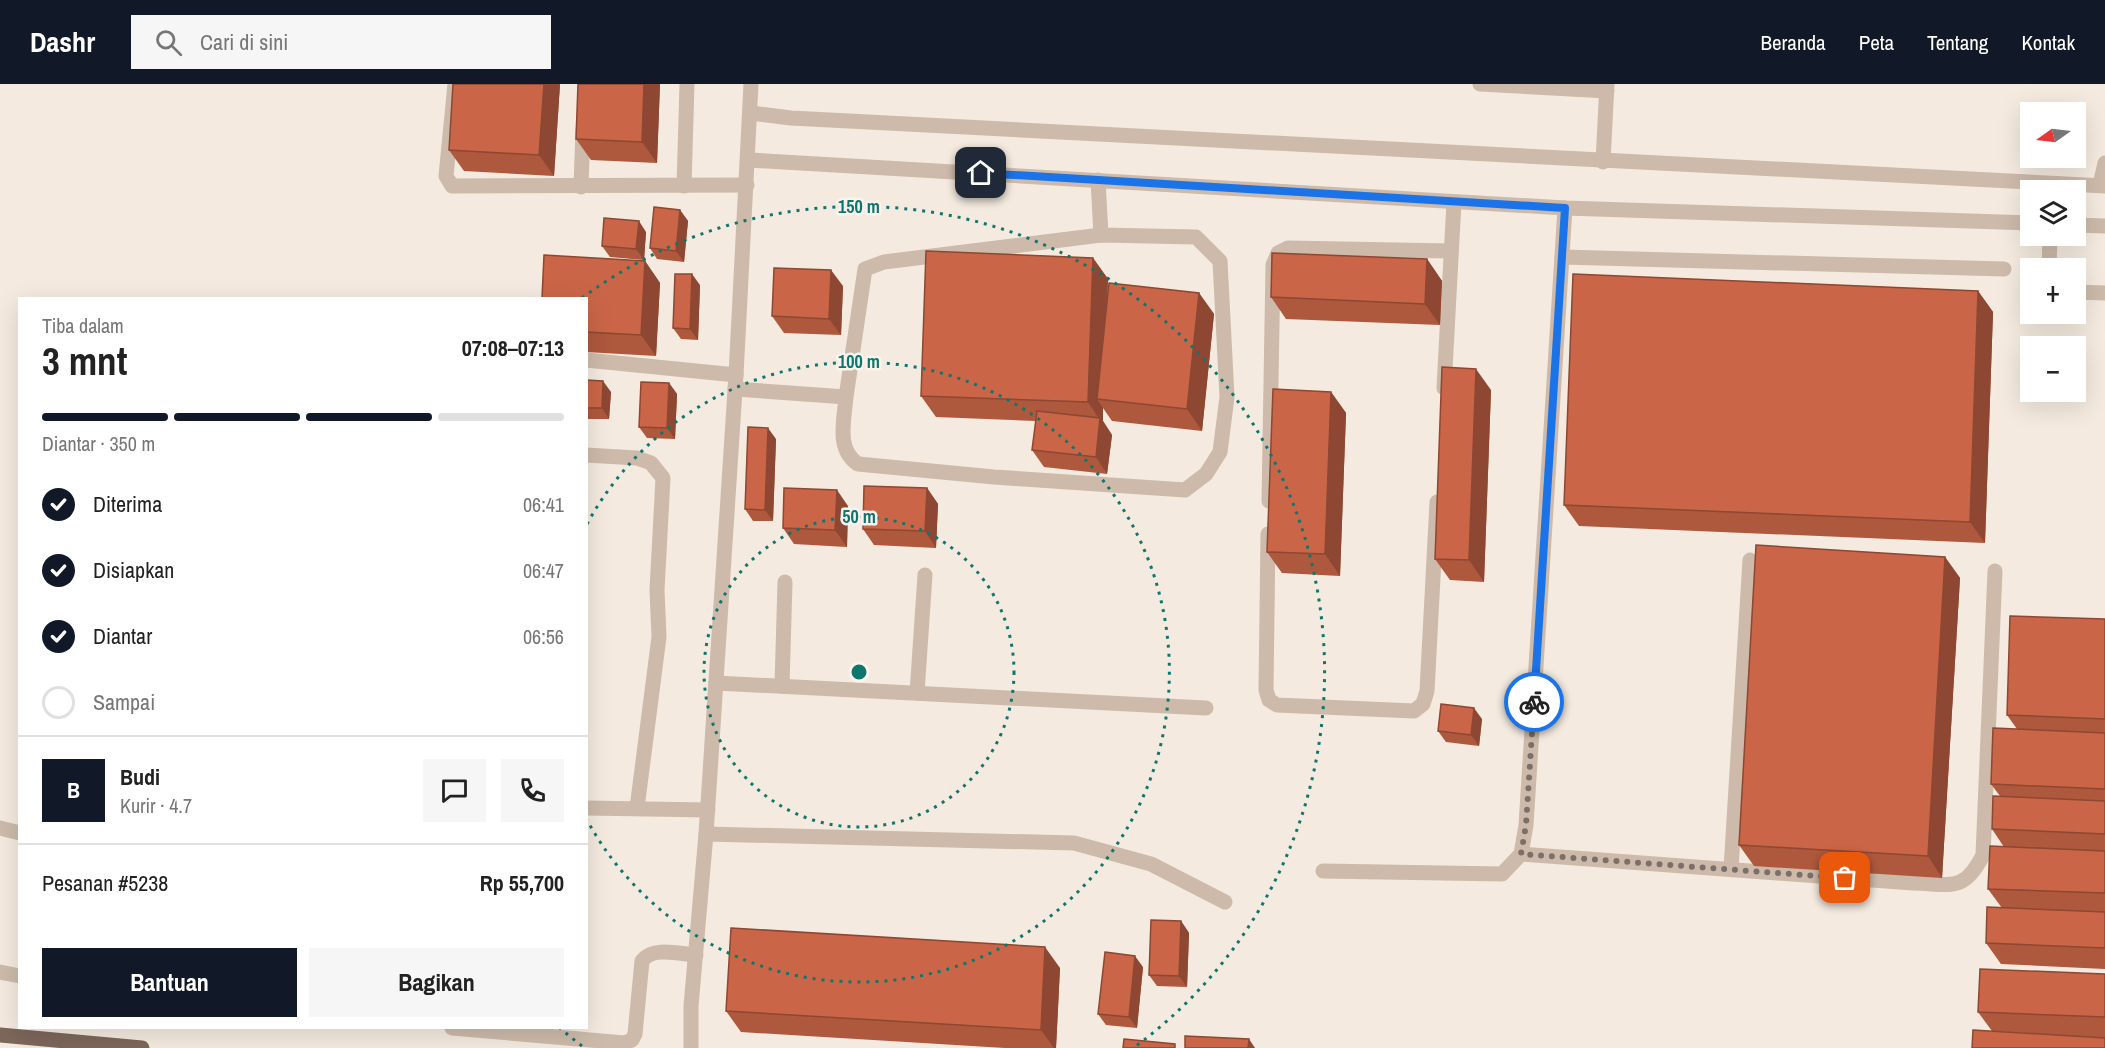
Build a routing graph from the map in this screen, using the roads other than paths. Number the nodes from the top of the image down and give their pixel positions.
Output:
1 (455, 84) edge
2 (687, 84) edge
3 (751, 84) edge
4 (1480, 84) edge
5 (1607, 88) edge
6 (751, 113) junction
7 (583, 118) edge
8 (749, 159) junction
9 (1603, 162) junction
10 (2105, 163) edge
11 (1098, 180) junction
12 (747, 185) junction
13 (2102, 185) edge
14 (684, 186) junction
15 (581, 187) junction
16 (1454, 201) junction
17 (1565, 208) junction
18 (2020, 223) edge
19 (2086, 225) edge
20 (2105, 226) edge
21 (1101, 236) junction
22 (1451, 251) junction
23 (1562, 257) junction
24 (2004, 269) dead end
25 (2086, 293) edge
26 (2105, 294) edge
27 (588, 360) edge
28 (735, 382) junction
29 (846, 398) junction
30 (1443, 404) edge
31 (588, 455) edge
32 (1438, 488) edge
33 (1750, 560) dead end
34 (1995, 572) dead end
35 (925, 575) dead end
36 (785, 582) dead end
37 (716, 683) junction
38 (782, 687) junction
39 (917, 693) junction
40 (1206, 708) dead end
41 (588, 808) edge
42 (638, 808) junction
43 (708, 810) junction
44 (0, 828) edge
45 (18, 832) edge
46 (706, 834) junction
47 (1521, 854) junction
48 (1731, 869) junction
49 (1323, 871) dead end
50 (1225, 902) dead end
51 (696, 955) junction
52 (0, 972) edge
53 (18, 976) edge
54 (463, 1029) edge
55 (0, 1035) edge
56 (142, 1048) edge
57 (691, 1048) edge

1 - 15 lane
2 - 14 lane
3 - 6 lane
4 - 5 lane
5 - 9 lane
6 - 8 lane
6 - 9 lane
7 - 15 lane
8 - 11 lane
8 - 12 lane
9 - 13 lane
10 - 13 lane
11 - 16 lane
11 - 21 lane
12 - 14 lane
12 - 28 lane
14 - 15 lane
16 - 17 lane
16 - 22 lane
17 - 18 lane
17 - 23 lane
19 - 20 lane
21 - 29 lane
21 - 29 lane
22 - 30 lane
22 - 32 lane
23 - 24 lane
23 - 47 lane
25 - 26 lane
27 - 28 lane
28 - 29 lane
28 - 37 lane
31 - 42 lane
33 - 48 lane
34 - 48 lane
35 - 39 lane
36 - 38 lane
37 - 38 lane
37 - 43 lane
38 - 39 lane
39 - 40 lane
41 - 42 lane
42 - 43 lane
43 - 46 lane
44 - 45 lane
46 - 50 lane
46 - 51 lane
47 - 48 lane
47 - 49 lane
51 - 54 lane
51 - 57 lane
52 - 53 lane
55 - 56 main road

